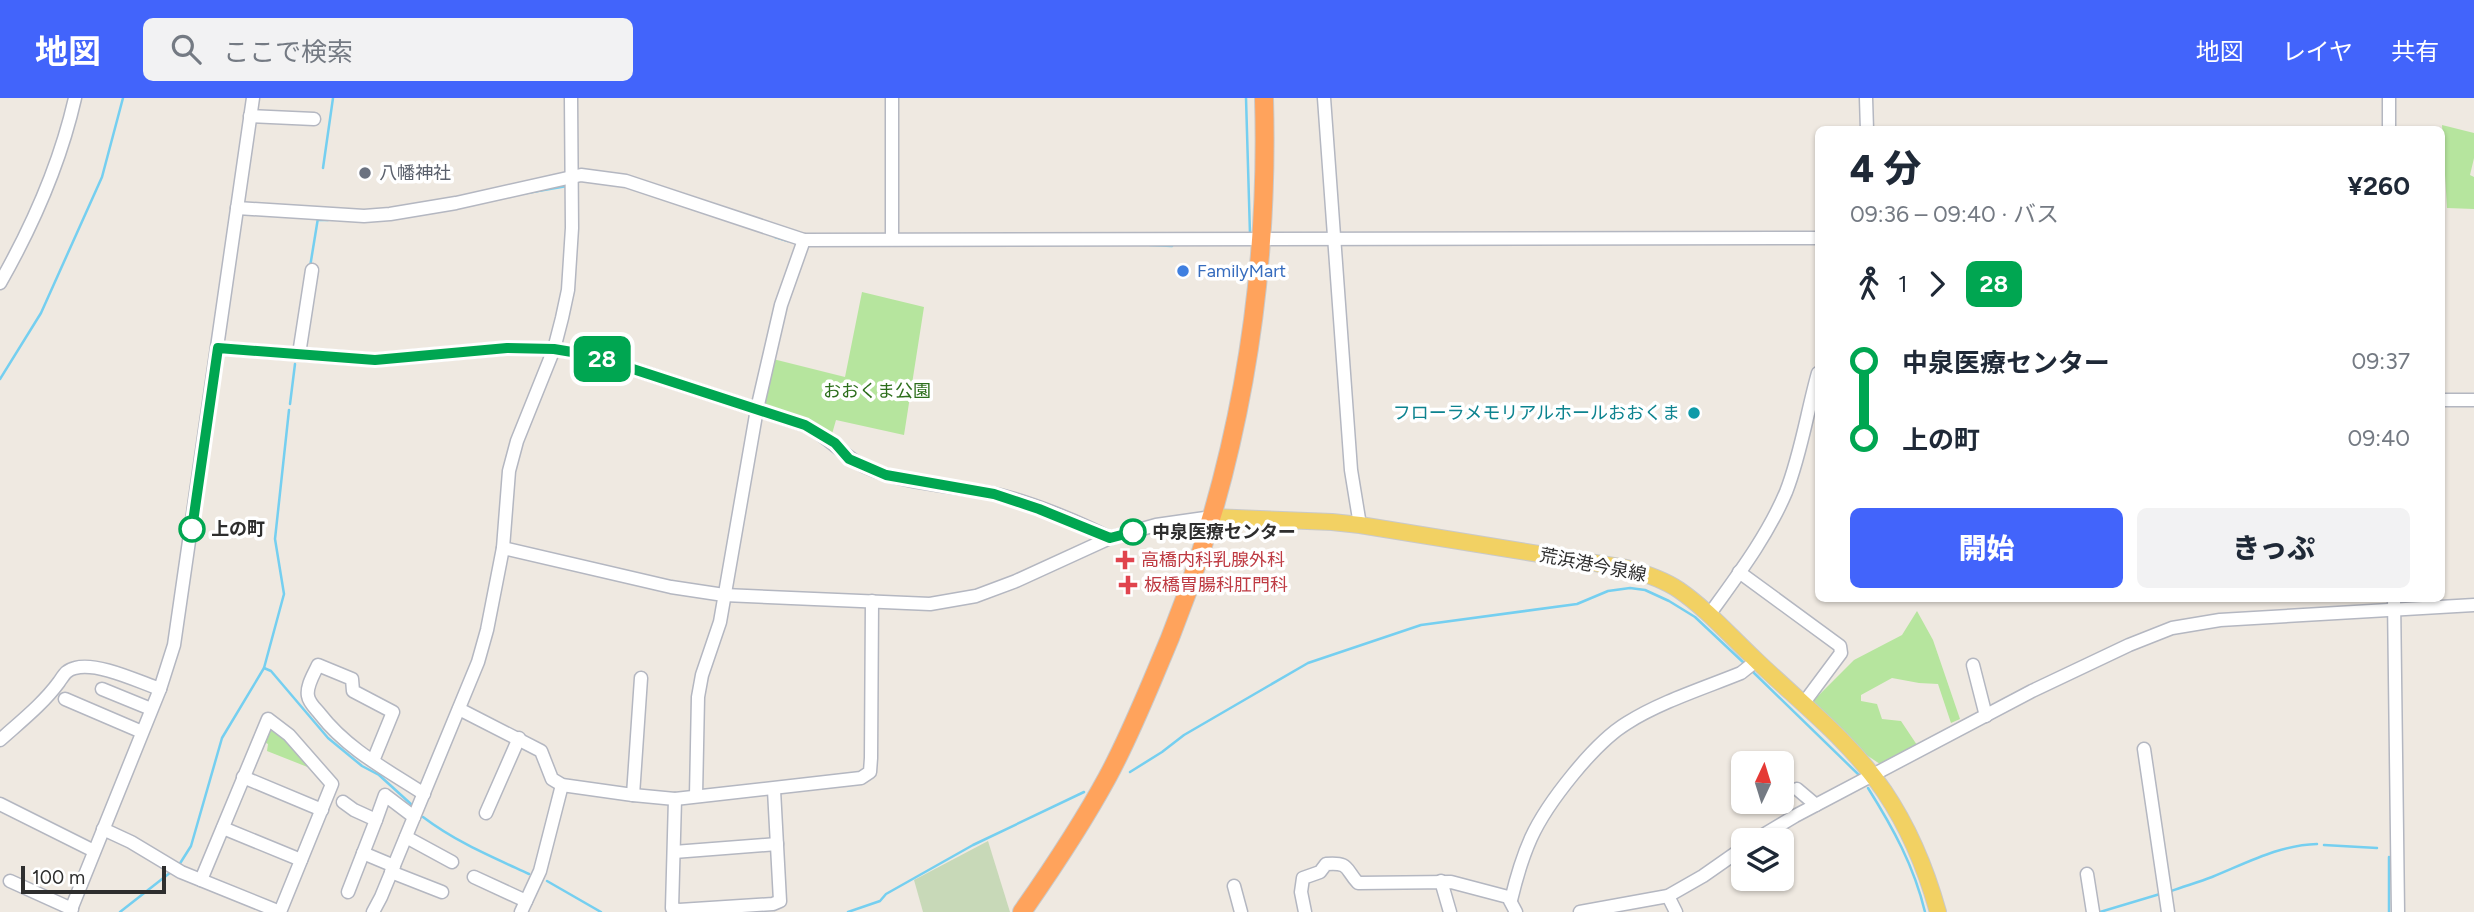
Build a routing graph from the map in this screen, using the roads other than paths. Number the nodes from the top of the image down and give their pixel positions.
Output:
1 (75, 98) edge
2 (253, 98) edge
3 (571, 98) edge
4 (891, 98) edge
5 (1264, 98) edge
6 (1324, 98) edge
7 (1866, 98) edge
8 (2389, 98) edge
9 (250, 116) junction
10 (314, 119) dead end
11 (1867, 126) edge
12 (2389, 126) edge
13 (571, 178) junction
14 (237, 208) junction
15 (1815, 238) edge
16 (892, 239) junction
17 (1334, 239) junction
18 (804, 240) junction
19 (1262, 240) junction
20 (312, 271) dead end
21 (0, 283) edge
22 (218, 348) junction
23 (554, 349) junction
24 (299, 355) junction
25 (1815, 386) edge
26 (2445, 400) edge
27 (2474, 400) edge
28 (757, 409) junction
29 (1212, 517) junction
30 (1360, 525) junction
31 (1110, 538) junction
32 (503, 548) junction
33 (1739, 572) junction
34 (724, 595) junction
35 (872, 601) junction
36 (2394, 604) edge
37 (2474, 606) edge
38 (1709, 615) junction
39 (1756, 661) junction
40 (1973, 665) dead end
41 (641, 678) dead end
42 (102, 690) dead end
43 (160, 690) junction
44 (65, 699) dead end
45 (1803, 704) junction
46 (151, 709) junction
47 (459, 709) junction
48 (1986, 716) junction
49 (142, 732) junction
50 (519, 738) junction
51 (0, 740) edge
52 (2144, 748) dead end
53 (373, 761) junction
54 (1873, 776) junction
55 (243, 777) junction
56 (562, 785) junction
57 (1797, 789) dead end
58 (774, 790) junction
59 (424, 793) junction
60 (633, 796) junction
61 (696, 796) junction
62 (675, 799) junction
63 (344, 802) dead end
64 (0, 804) edge
65 (1816, 806) junction
66 (322, 810) junction
67 (486, 813) dead end
68 (414, 817) junction
69 (376, 820) junction
70 (223, 828) junction
71 (1777, 828) edge
72 (103, 829) junction
73 (406, 837) junction
74 (777, 844) junction
75 (94, 851) junction
76 (674, 852) junction
77 (363, 853) junction
78 (1731, 856) edge
79 (301, 860) junction
80 (452, 862) dead end
81 (393, 869) junction
82 (2087, 874) dead end
83 (474, 877) dead end
84 (201, 880) junction
85 (10, 881) dead end
86 (1441, 881) junction
87 (1234, 886) dead end
88 (348, 892) dead end
89 (442, 892) dead end
90 (1668, 896) junction
91 (523, 906) edge
92 (780, 906) edge
93 (1513, 906) edge
94 (71, 911) edge
95 (280, 912) edge
96 (373, 912) edge
97 (1022, 912) edge
98 (1241, 912) edge
99 (1305, 912) edge
100 (1450, 912) edge
101 (1580, 912) edge
102 (1676, 912) edge
103 (1938, 912) edge
104 (2093, 912) edge
105 (2168, 912) edge
106 (2398, 912) edge

1 - 21 street
2 - 9 street
3 - 13 street
4 - 16 street
5 - 19 highway
6 - 17 street
7 - 11 street
8 - 12 street
9 - 10 street
9 - 14 street
13 - 14 street
13 - 18 street
13 - 23 street
14 - 22 street
15 - 17 street
16 - 18 street
16 - 19 street
17 - 19 street
17 - 30 street
18 - 28 street
19 - 29 highway
20 - 24 street
22 - 24 street
22 - 43 street
23 - 24 street
23 - 28 street
23 - 32 street
25 - 33 street
26 - 27 street
28 - 31 street
28 - 34 street
29 - 30 main road, 荒浜港今泉線
29 - 31 street
29 - 97 highway
30 - 38 main road, 荒浜港今泉線
31 - 35 street
32 - 34 street
32 - 47 street
33 - 38 street
33 - 45 street
34 - 35 street
34 - 61 street
35 - 58 street
36 - 37 street
36 - 48 street
36 - 106 street
38 - 39 main road, 荒浜港今泉線
39 - 45 main road, 荒浜港今泉線
39 - 93 street
40 - 48 street
41 - 60 street
42 - 46 street
43 - 46 street
43 - 51 street
44 - 49 street
45 - 54 main road, 荒浜港今泉線
46 - 49 street
47 - 50 street
47 - 59 street
48 - 54 street
49 - 72 street
50 - 56 street
50 - 67 street
52 - 105 street
53 - 53 street
53 - 59 street
54 - 65 street
54 - 103 main road, 荒浜港今泉線
55 - 66 street
55 - 66 street
55 - 70 street
56 - 60 street
56 - 91 street
57 - 65 street
58 - 61 street
58 - 74 street
59 - 68 street
60 - 62 street
61 - 62 street
62 - 76 street
63 - 69 street
64 - 75 street
65 - 71 street
66 - 79 street
68 - 69 street
68 - 73 street
69 - 77 street
70 - 79 street
70 - 84 street
72 - 75 street
72 - 84 street
73 - 80 street
73 - 81 street
74 - 76 street
74 - 92 street
75 - 94 street
76 - 92 street
77 - 81 street
77 - 88 street
78 - 90 street
79 - 95 street
81 - 89 street
81 - 96 street
82 - 104 street
83 - 91 street
84 - 95 street
85 - 94 street
86 - 93 street
86 - 99 street
86 - 100 street
87 - 98 street
90 - 101 street
90 - 102 street

